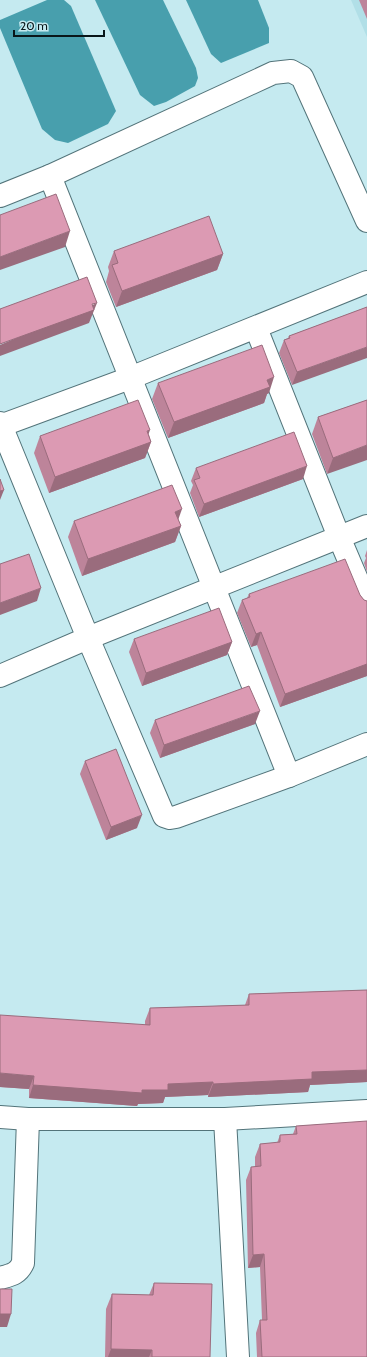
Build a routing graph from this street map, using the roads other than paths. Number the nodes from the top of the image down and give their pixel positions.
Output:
1 (50, 176) junction
2 (0, 196) edge
3 (367, 221) edge
4 (367, 282) edge
5 (256, 328) junction
6 (130, 378) junction
7 (0, 425) edge
8 (367, 526) edge
9 (339, 537) junction
10 (215, 587) junction
11 (367, 603) edge
12 (88, 638) junction
13 (0, 676) edge
14 (367, 744) edge
15 (289, 776) junction
16 (367, 1111) edge
17 (0, 1117) edge
18 (28, 1119) junction
19 (225, 1119) junction
20 (0, 1278) edge
21 (238, 1357) edge

1 - 2 street
1 - 3 street
1 - 6 street
4 - 5 street
5 - 6 street
5 - 9 street
6 - 7 street
6 - 10 street
7 - 12 street
8 - 9 street
9 - 10 street
9 - 11 street
10 - 12 street
10 - 15 street
12 - 13 street
12 - 15 street
14 - 15 street
16 - 19 street
17 - 18 street
18 - 19 street
18 - 20 street
19 - 21 street

